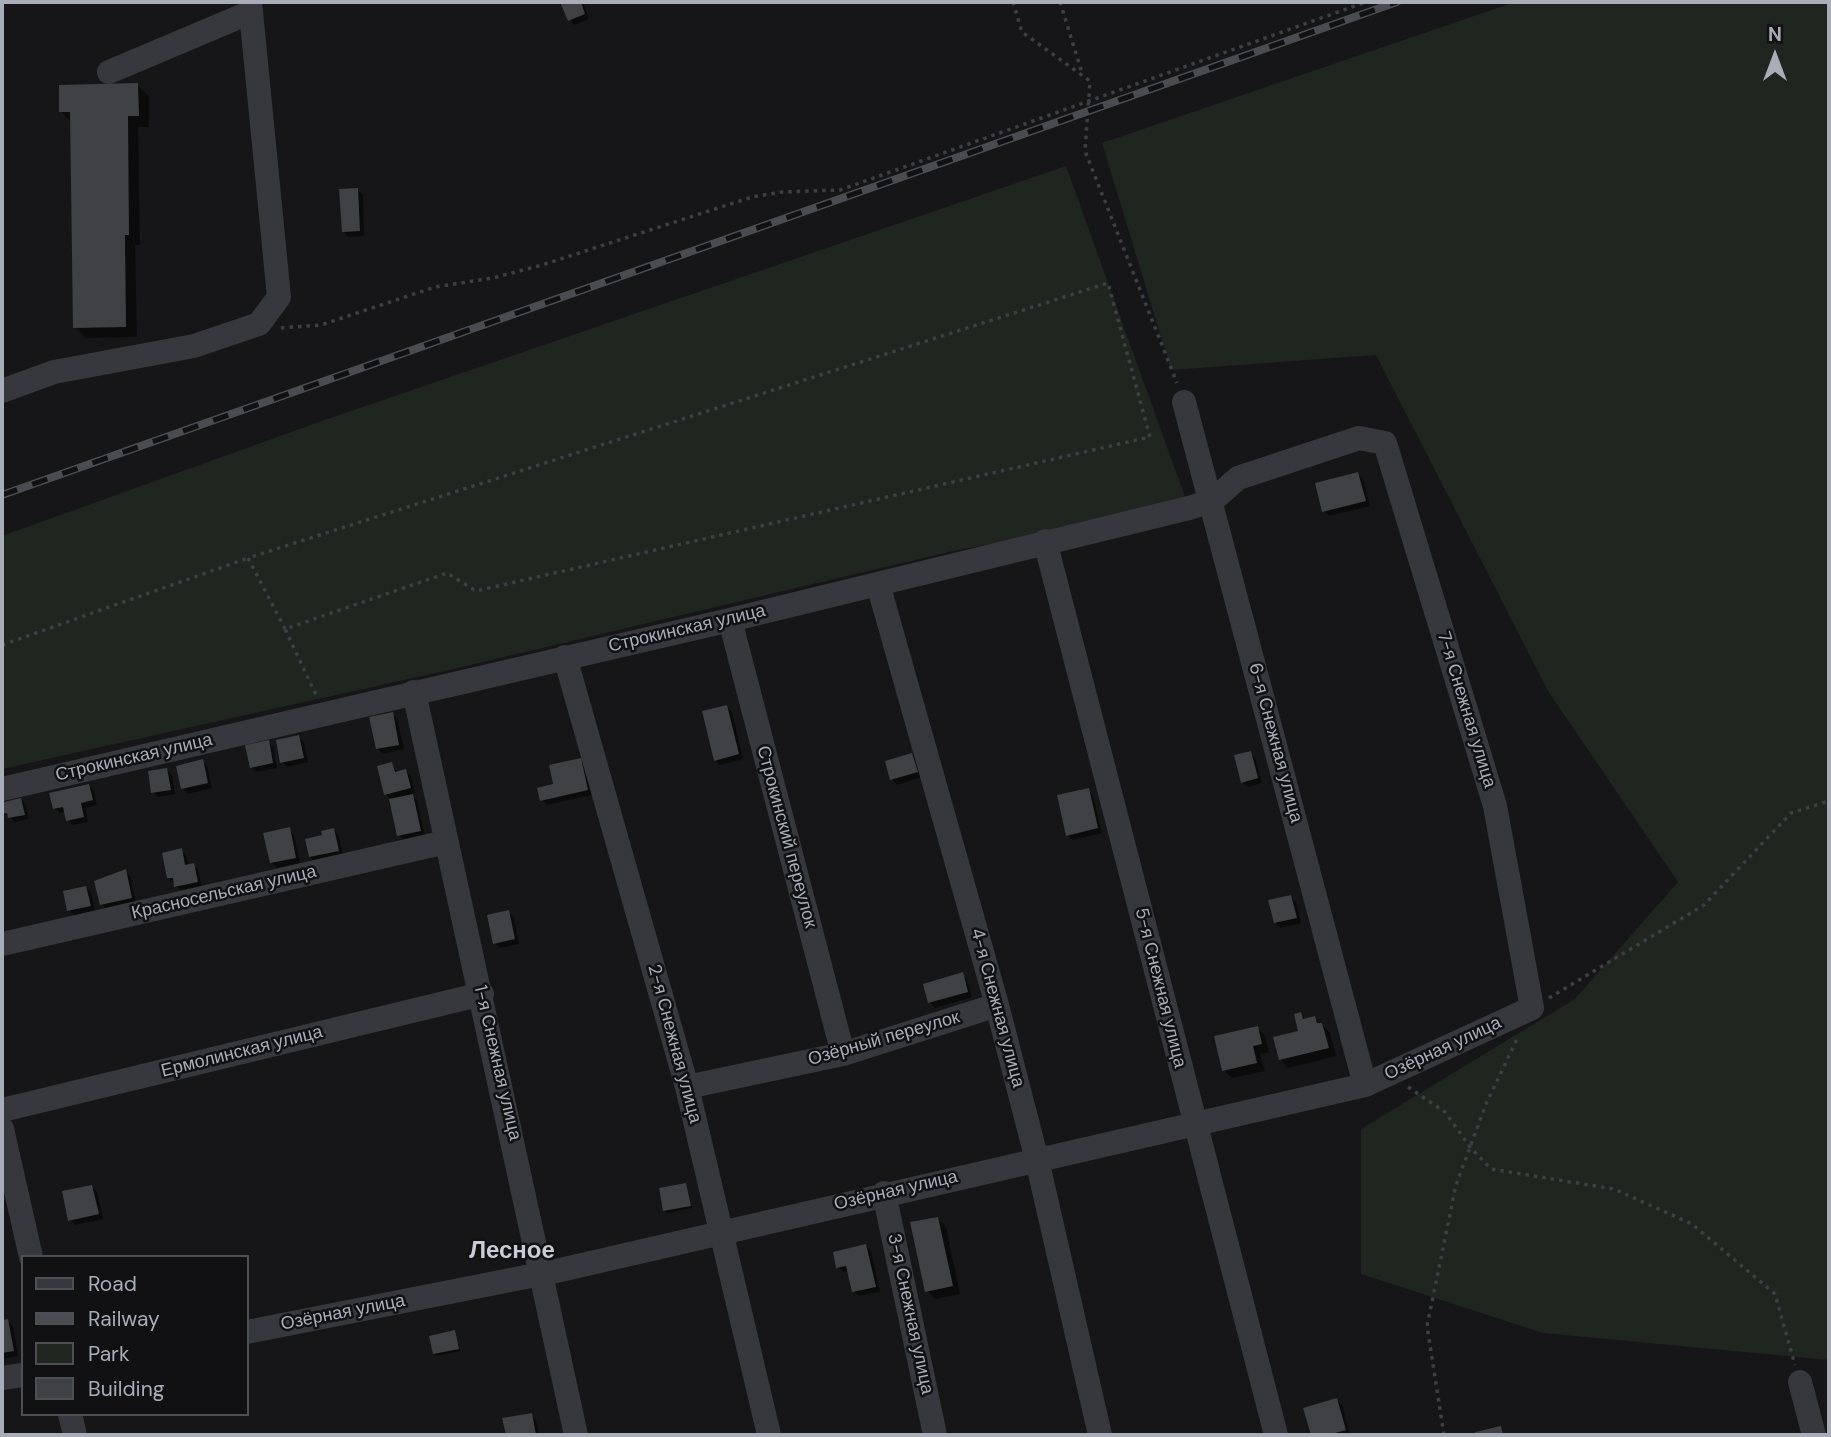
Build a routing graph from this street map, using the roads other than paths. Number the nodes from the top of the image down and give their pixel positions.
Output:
1 (251, 7) edge
2 (109, 72) dead end
3 (2, 391) edge
4 (1184, 402) road end
5 (1359, 438) joint
6 (1212, 501) junction
7 (1045, 541) junction
8 (878, 584) junction
9 (730, 621) junction
10 (565, 657) junction
11 (414, 692) junction
12 (2, 789) edge
13 (446, 842) junction
14 (2, 944) edge
15 (482, 994) junction
16 (997, 1005) junction
17 (1532, 1008) joint
18 (843, 1054) junction
19 (1365, 1085) junction
20 (687, 1087) junction
21 (2, 1110) edge
22 (1195, 1123) junction
23 (2, 1129) edge
24 (1037, 1160) junction
25 (884, 1193) junction
26 (723, 1231) junction
27 (31, 1255) edge
28 (543, 1273) junction
29 (248, 1332) edge
30 (21, 1375) edge
31 (2, 1378) edge
32 (1800, 1382) road end
33 (70, 1416) edge
34 (75, 1435) edge
35 (576, 1435) edge
36 (769, 1435) edge
37 (935, 1435) edge
38 (1100, 1435) edge
39 (1276, 1435) edge
40 (1814, 1435) edge

1 - 2 street
1 - 3 street
4 - 6 street, 6-я Снежная улица
5 - 6 street, Строкинская улица
5 - 17 street, 7-я Снежная улица
6 - 7 street, Строкинская улица
6 - 19 street, 6-я Снежная улица
7 - 8 street, Строкинская улица
7 - 22 street, 5-я Снежная улица
8 - 9 street, Строкинская улица
8 - 16 street, 4-я Снежная улица
9 - 10 street, Строкинская улица
9 - 18 street, Строкинский переулок
10 - 11 street, Строкинская улица
10 - 20 street, 2-я Снежная улица
11 - 12 street, Строкинская улица
11 - 13 street, 1-я Снежная улица
13 - 14 street, Красносельская улица
13 - 15 street, 1-я Снежная улица
15 - 21 street, Ермолинская улица
15 - 28 street, 1-я Снежная улица
16 - 18 street, Озёрный переулок
16 - 24 street, 4-я Снежная улица
17 - 19 street, Озёрная улица
18 - 20 street, Озёрный переулок
19 - 22 street, Озёрная улица
20 - 26 street, 2-я Снежная улица
22 - 24 street, Озёрная улица
22 - 39 street, 5-я Снежная улица
23 - 27 street
24 - 25 street, Озёрная улица
24 - 38 street, 4-я Снежная улица
25 - 26 street, Озёрная улица
25 - 37 street, 3-я Снежная улица
26 - 28 street, Озёрная улица
26 - 36 street, 2-я Снежная улица
28 - 29 street, Озёрная улица
28 - 35 street, 1-я Снежная улица
30 - 31 street
32 - 40 street
33 - 34 street

